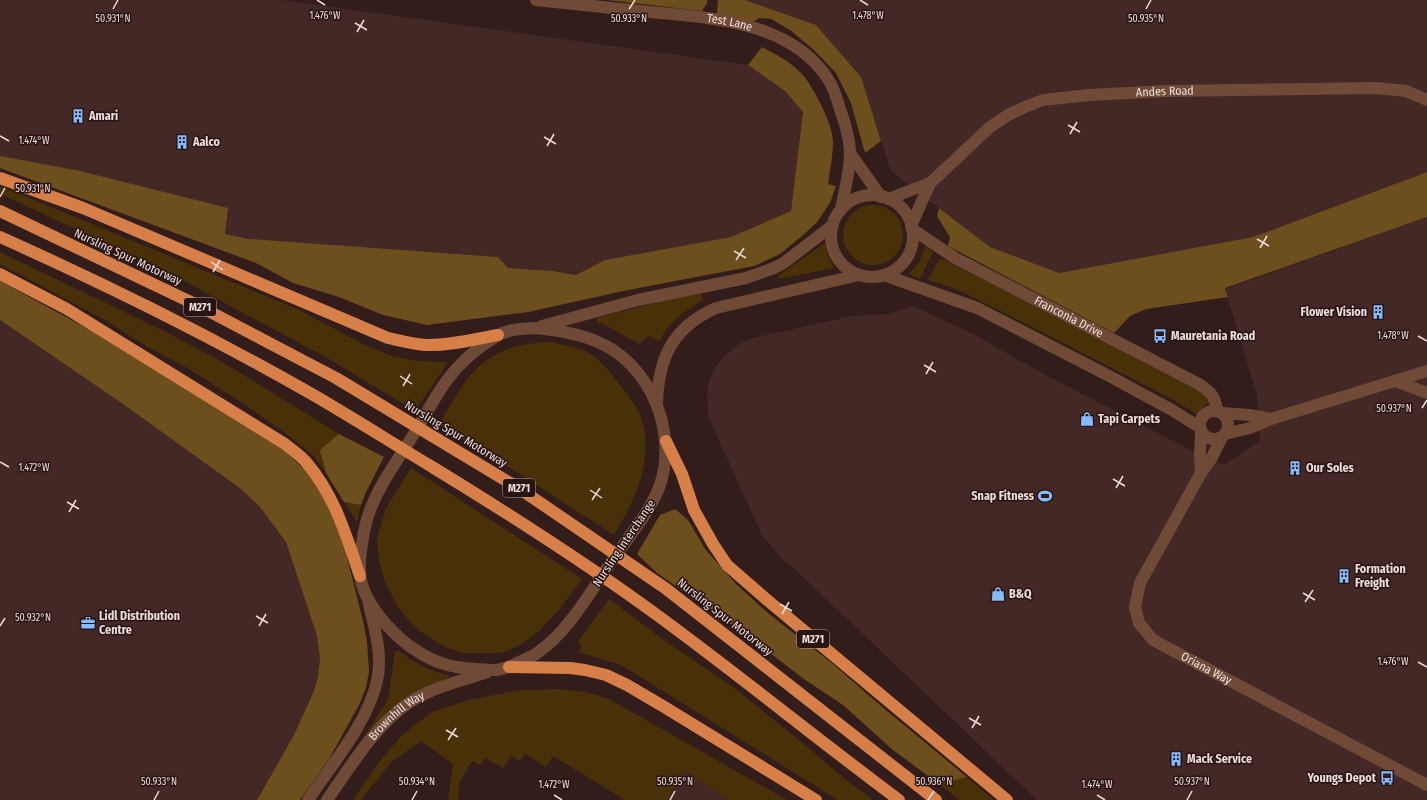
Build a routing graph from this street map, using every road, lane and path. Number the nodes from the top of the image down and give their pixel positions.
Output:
1 (536, 0) edge
2 (1427, 100) edge
3 (850, 153) junction
4 (0, 178) edge
5 (930, 183) junction
6 (884, 198) junction
7 (841, 210) junction
8 (0, 211) edge
9 (833, 225) junction
10 (912, 227) junction
11 (0, 236) edge
12 (0, 274) edge
13 (859, 275) junction
14 (884, 275) junction
15 (535, 328) junction
16 (498, 335) junction
17 (1427, 371) edge
18 (1395, 382) junction
19 (1427, 393) edge
20 (657, 406) junction
21 (1219, 412) junction
22 (1270, 419) junction
23 (1200, 429) junction
24 (1223, 435) junction
25 (666, 441) junction
26 (1201, 473) junction
27 (360, 576) junction
28 (369, 602) junction
29 (509, 667) junction
30 (494, 670) junction
31 (1427, 785) edge
32 (308, 800) edge
33 (327, 800) edge
34 (816, 800) edge
35 (898, 800) edge
36 (936, 800) edge
37 (1007, 800) edge

1 - 3 street, Test Lane
2 - 5 street, Andes Road
3 - 6 street, Test Lane
3 - 7 street, Test Lane
4 - 16 highway
5 - 6 street, Andes Road
5 - 10 street, Andes Road
6 - 7 street
6 - 10 street
7 - 9 street
8 - 36 highway, Nursling Spur Motorway / M271
9 - 13 street
9 - 15 street
10 - 14 street
10 - 21 street, Franconia Drive
11 - 35 highway, M271
12 - 27 highway
13 - 14 street
13 - 20 street
14 - 23 street
15 - 16 street, Nursling Interchange
15 - 20 street, Nursling Interchange
16 - 27 street, Nursling Interchange
17 - 18 street
18 - 19 street
18 - 22 street
20 - 25 street, Nursling Interchange
21 - 22 street
21 - 23 street
21 - 24 street
22 - 24 street
23 - 24 street
23 - 26 street
24 - 26 street, Oriana Way
25 - 29 street, Nursling Interchange
25 - 37 highway, M271
26 - 31 street, Oriana Way
27 - 28 street, Nursling Interchange
28 - 30 street, Nursling Interchange
28 - 32 street, Brownhill Way
29 - 30 street, Nursling Interchange
29 - 34 highway
30 - 33 street, Brownhill Way

